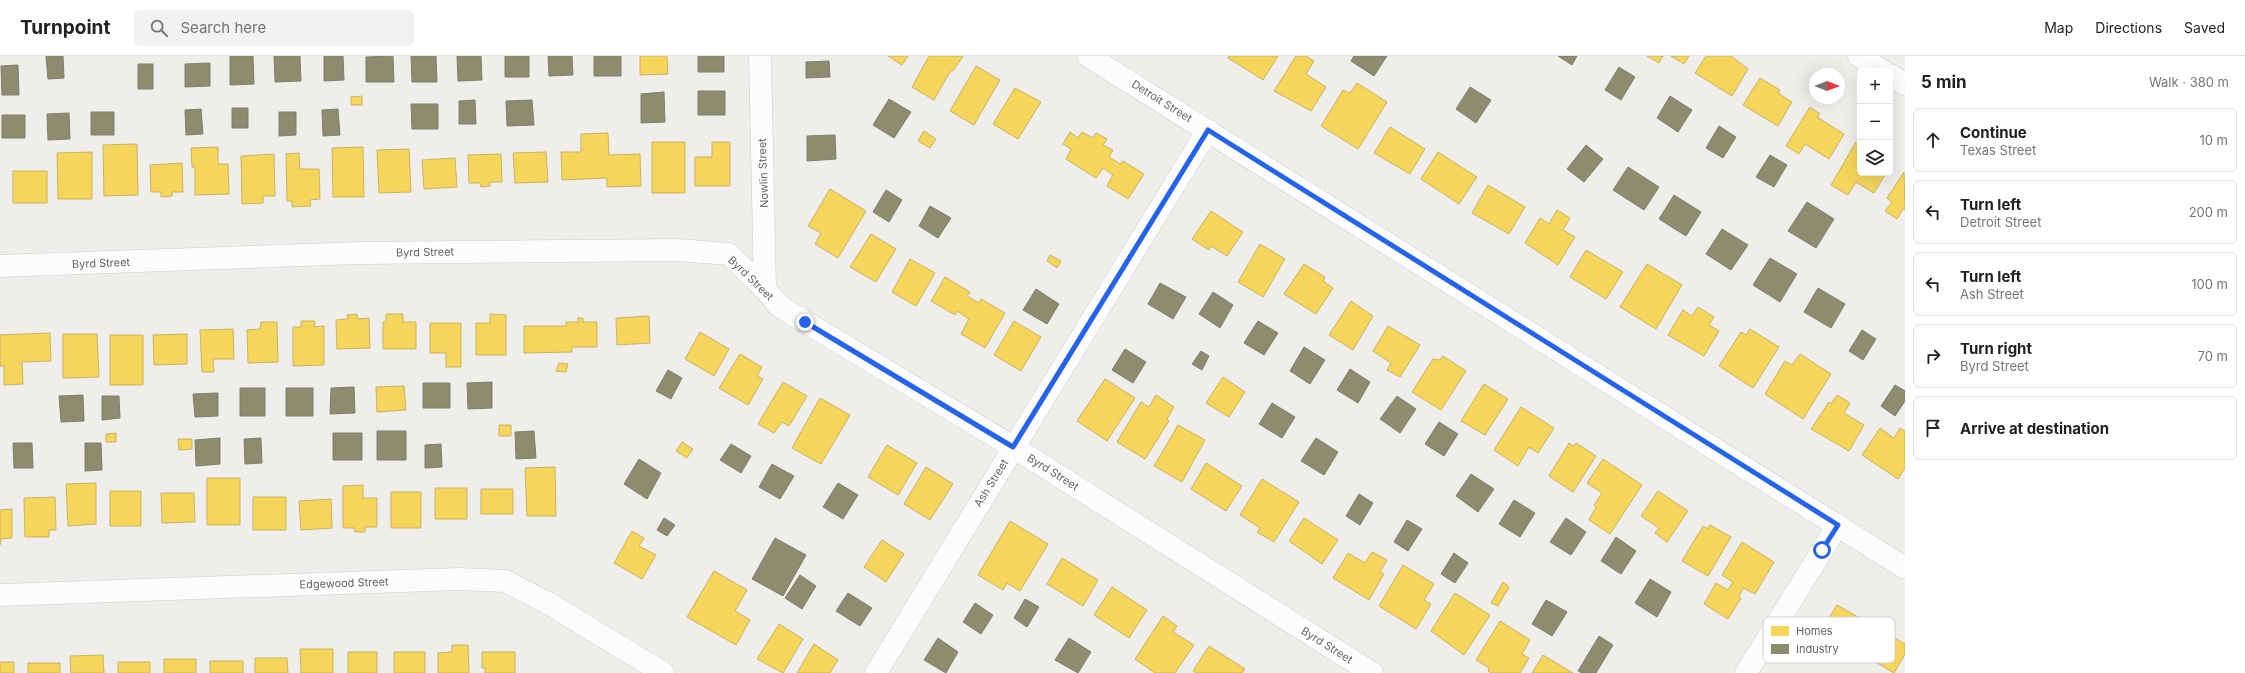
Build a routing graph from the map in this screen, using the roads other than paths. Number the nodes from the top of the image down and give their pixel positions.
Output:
1 (760, 56) edge
2 (1088, 56) edge
3 (1859, 56) edge
4 (1878, 68) edge
5 (1893, 77) edge
6 (1905, 84) edge
7 (1208, 130) junction
8 (0, 266) edge
9 (765, 290) junction
10 (1013, 447) junction
11 (1838, 525) junction
12 (1905, 568) edge
13 (0, 595) edge
14 (1781, 617) edge
15 (1763, 646) edge
16 (663, 673) edge
17 (876, 673) edge
18 (1372, 673) edge
19 (1746, 673) edge

1 - 9 street, Nowlin Street
2 - 7 street, Detroit Street
3 - 4 street
5 - 6 street
7 - 10 street, Ash Street
7 - 11 street, Detroit Street
8 - 9 street, Byrd Street
9 - 10 street, Byrd Street
10 - 17 street, Ash Street
10 - 18 street, Byrd Street
11 - 12 street, Detroit Street
11 - 14 street
13 - 16 street, Edgewood Street
15 - 19 street

